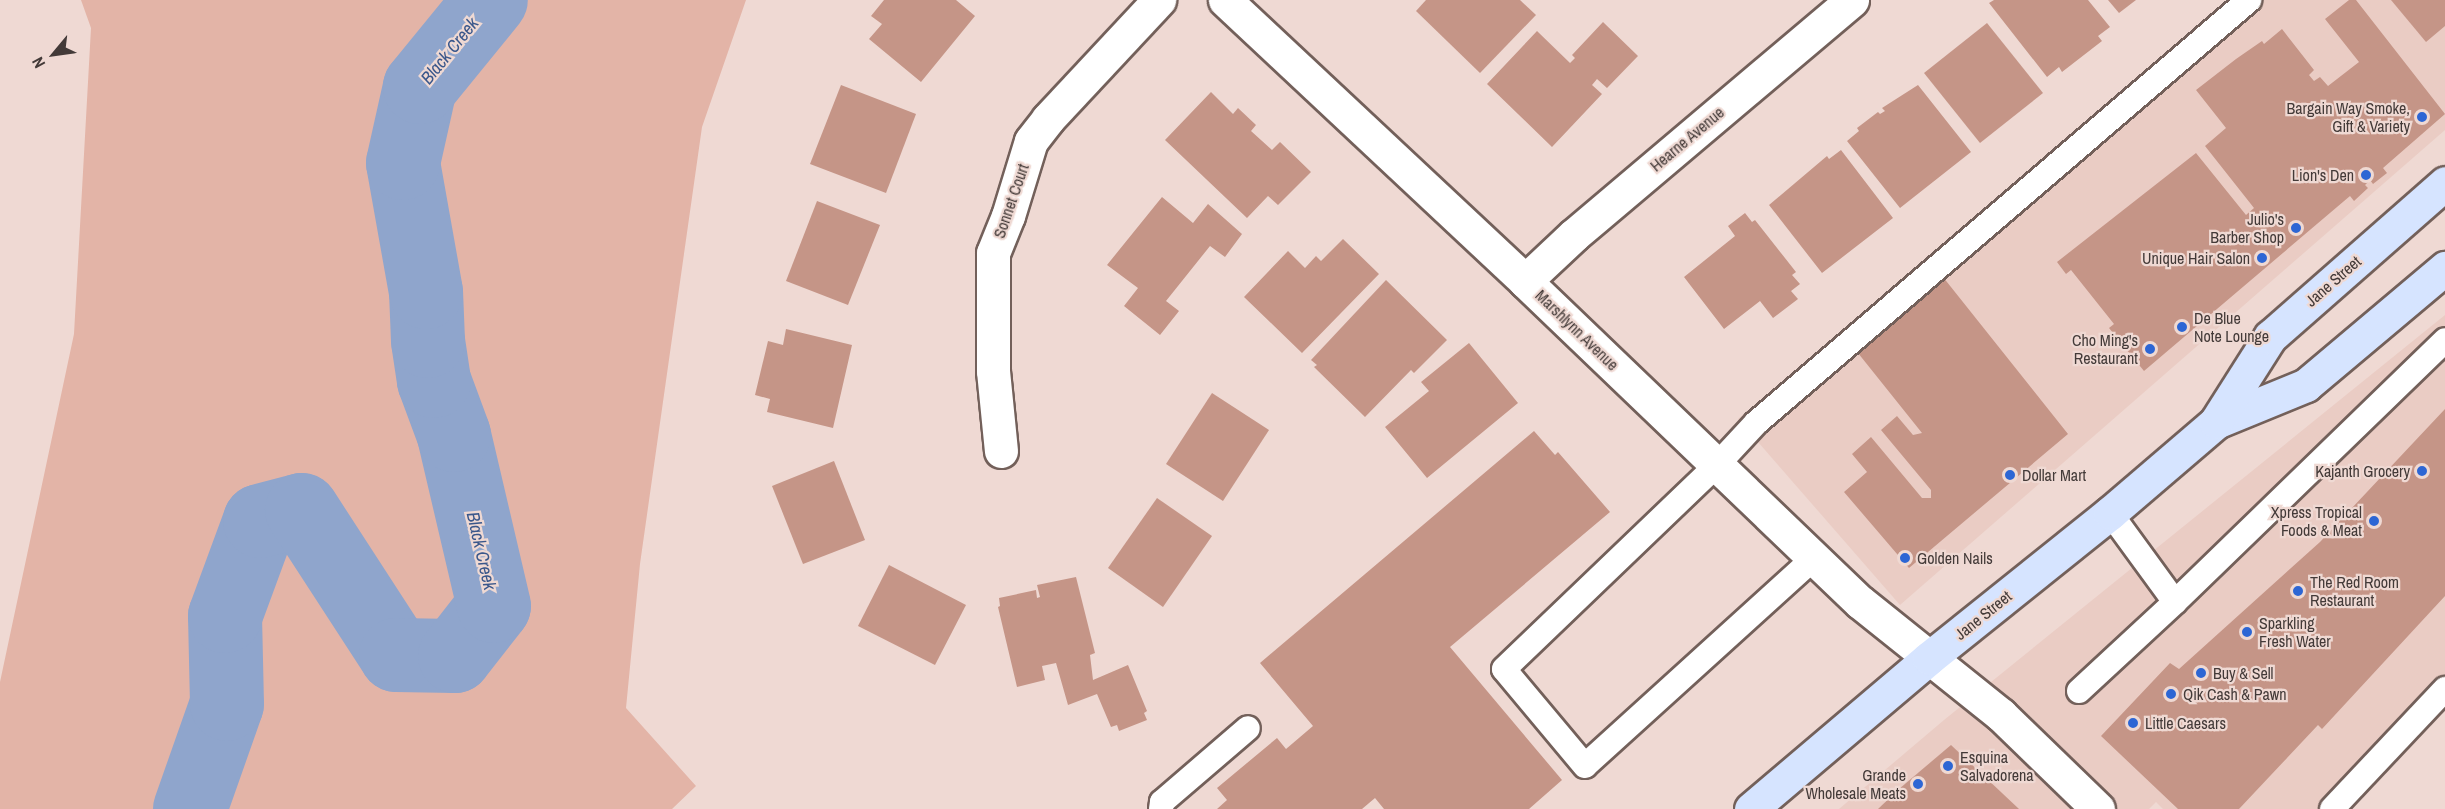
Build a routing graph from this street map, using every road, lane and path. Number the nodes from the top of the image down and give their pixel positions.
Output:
1 (1159, 0) edge
2 (1226, 0) edge
3 (1852, 0) edge
4 (2249, 0) edge
5 (2445, 183) edge
6 (2445, 268) edge
7 (1525, 281) junction
8 (2445, 340) edge
9 (2216, 422) junction
10 (1001, 451) dead end
11 (1717, 465) junction
12 (2110, 513) junction
13 (1814, 558) junction
14 (2175, 602) junction
15 (1929, 658) junction
16 (2445, 689) edge
17 (2079, 691) dead end
18 (1248, 728) dead end
19 (1161, 809) edge
20 (1751, 809) edge
21 (2098, 809) edge
22 (2332, 809) edge

1 - 10 street, Sonnet Court
2 - 7 street, Marshlynn Avenue
3 - 7 street, Hearne Avenue
4 - 11 lane
5 - 9 main road, Jane Street
6 - 9 main road, Jane Street
7 - 11 street, Marshlynn Avenue
8 - 14 lane
9 - 12 main road, Jane Street
11 - 13 street, Marshlynn Avenue
11 - 13 lane
12 - 14 lane
12 - 15 main road, Jane Street
13 - 15 street, Marshlynn Avenue
14 - 17 lane
15 - 20 main road, Jane Street
15 - 21 street, Marshlynn Avenue
16 - 22 lane
18 - 19 lane

